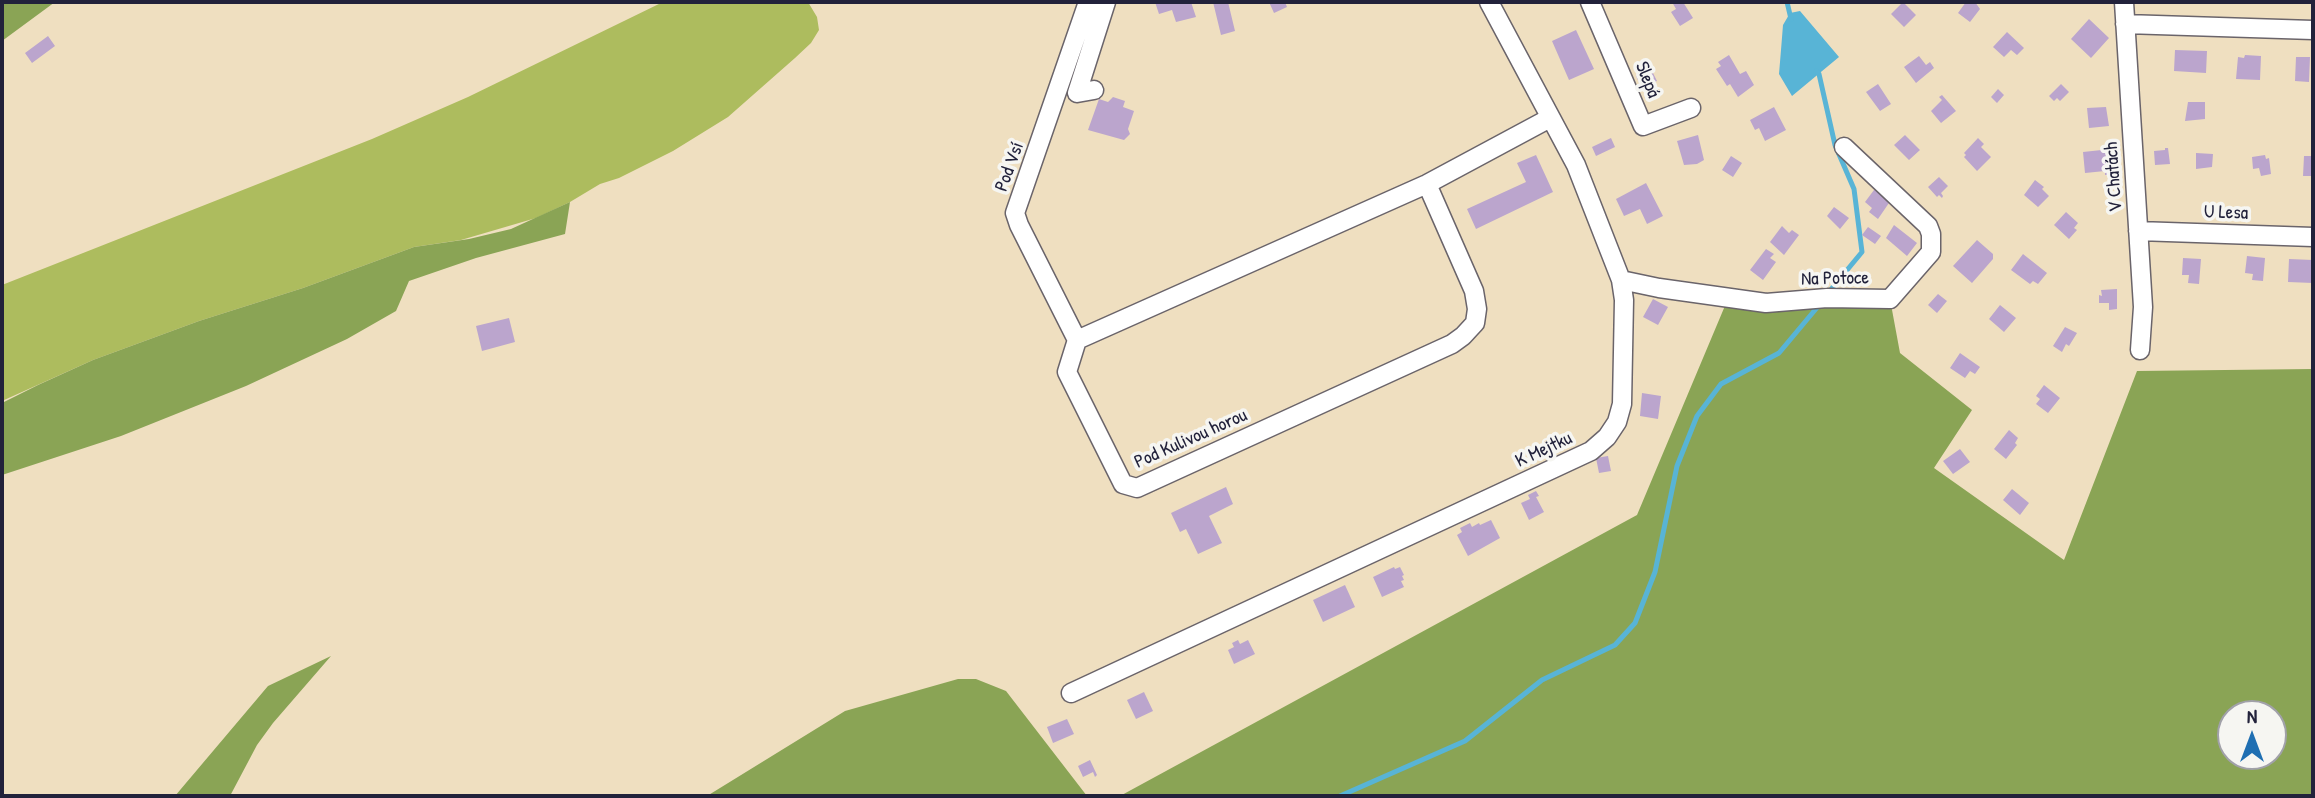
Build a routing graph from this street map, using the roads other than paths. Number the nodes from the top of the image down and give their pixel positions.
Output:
1 (1088, 2) edge
2 (1106, 2) edge
3 (1489, 2) edge
4 (1590, 2) edge
5 (2124, 2) edge
6 (2125, 24) junction
7 (2313, 30) edge
8 (1094, 90) dead end
9 (1691, 108) dead end
10 (1550, 118) junction
11 (1844, 148) dead end
12 (1427, 184) junction
13 (2138, 231) junction
14 (2313, 237) edge
15 (1621, 280) junction
16 (1077, 340) junction
17 (2140, 350) dead end
18 (1071, 693) dead end

1 - 16 street, Pod Vsí
2 - 8 street
3 - 10 street, K Mejtku
4 - 9 street, Slepá
5 - 6 street, V Chatách
6 - 7 street
6 - 13 street, V Chatách
10 - 12 street
10 - 15 street, K Mejtku
11 - 15 street, Na Potoce
12 - 16 street
12 - 16 street, Pod Kulivou horou
13 - 14 street, U Lesa
13 - 17 street, V Chatách
15 - 18 street, K Mejtku

